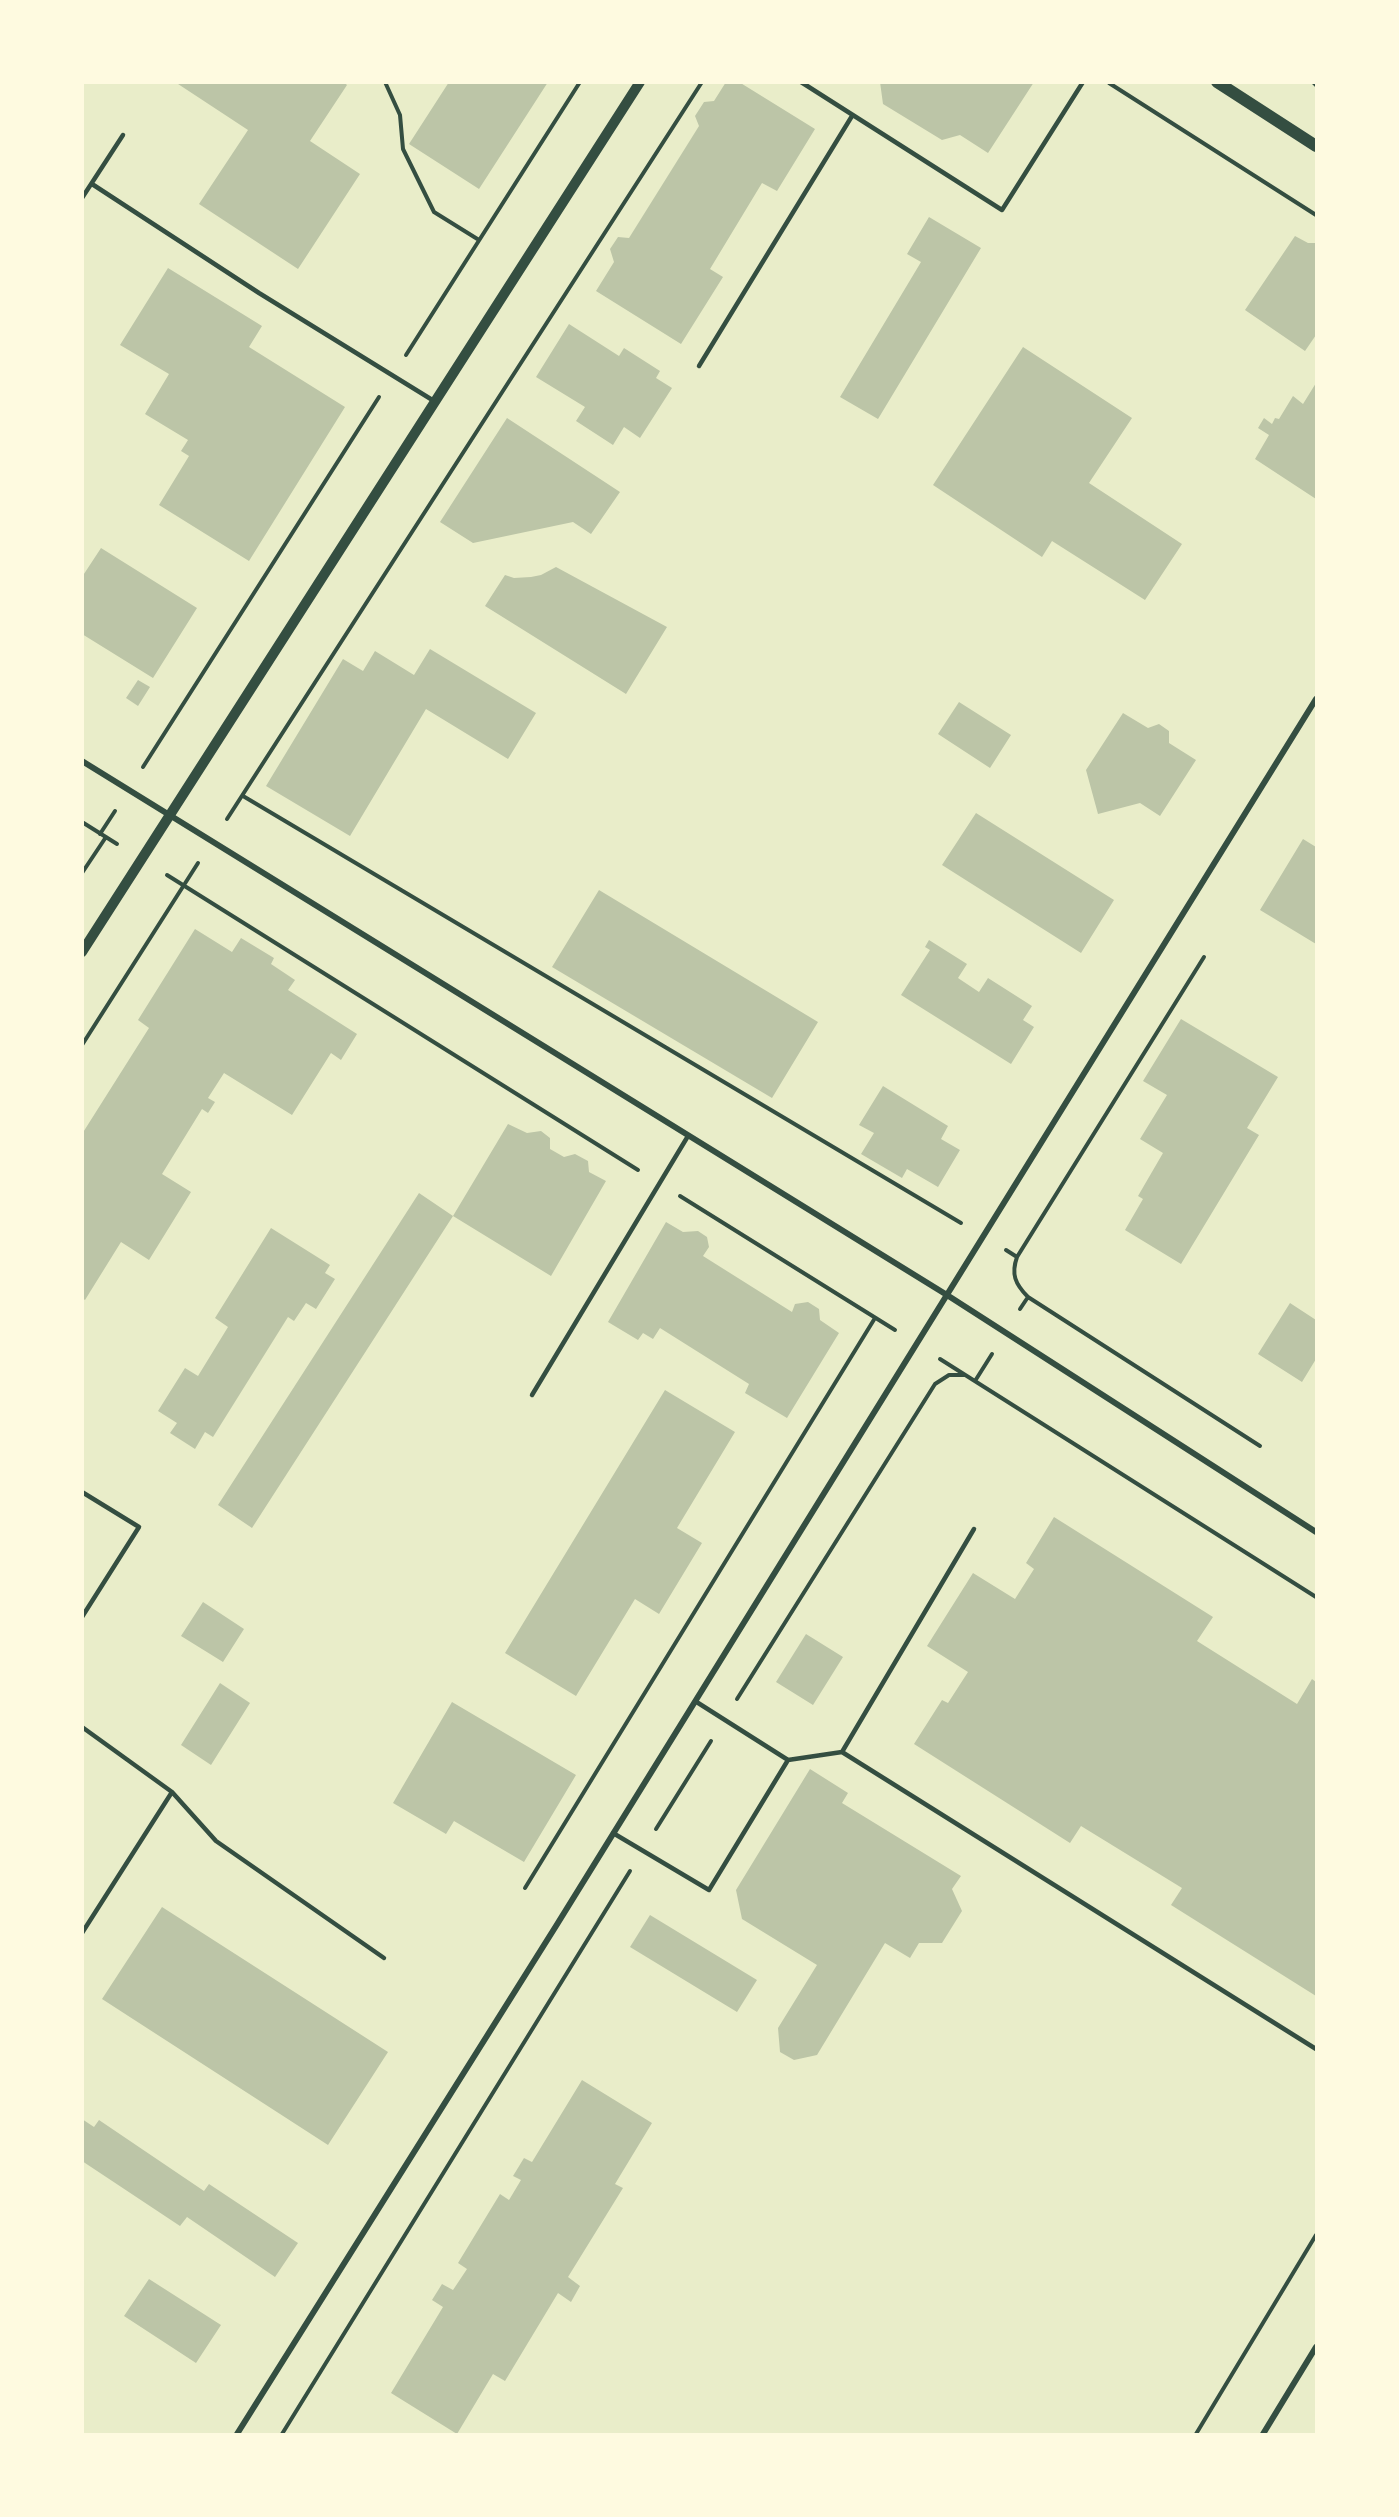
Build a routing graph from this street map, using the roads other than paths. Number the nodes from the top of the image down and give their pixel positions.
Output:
1 (639, 82) edge
2 (801, 82) edge
3 (1083, 82) edge
4 (1217, 82) edge
5 (852, 116) junction
6 (123, 135) dead end
7 (1317, 146) edge
8 (92, 184) junction
9 (82, 198) edge
10 (699, 366) dead end
11 (434, 401) junction
12 (1317, 699) edge
13 (82, 761) edge
14 (169, 816) junction
15 (82, 952) edge
16 (688, 1136) junction
17 (947, 1295) junction
18 (532, 1395) dead end
19 (82, 1492) edge
20 (974, 1529) dead end
21 (1317, 1532) edge
22 (82, 1617) edge
23 (695, 1701) junction
24 (82, 1727) edge
25 (842, 1752) junction
26 (788, 1760) junction
27 (171, 1792) junction
28 (614, 1833) junction
29 (82, 1933) edge
30 (384, 1958) dead end
31 (1317, 2049) edge
32 (1317, 2347) edge
33 (237, 2434) edge
34 (1263, 2434) edge

1 - 11 street
2 - 5 lane
3 - 5 lane
4 - 7 main road
5 - 10 lane
6 - 8 lane
8 - 9 lane
8 - 11 lane
11 - 14 street
12 - 17 street
13 - 14 street
14 - 15 street
14 - 16 street
16 - 17 street
16 - 18 lane
17 - 21 street
17 - 23 street
19 - 22 lane
20 - 25 lane
23 - 26 lane
23 - 28 street
24 - 27 lane
25 - 26 lane
25 - 31 lane
26 - 28 lane
27 - 29 lane
27 - 30 lane
28 - 33 street
32 - 34 street

